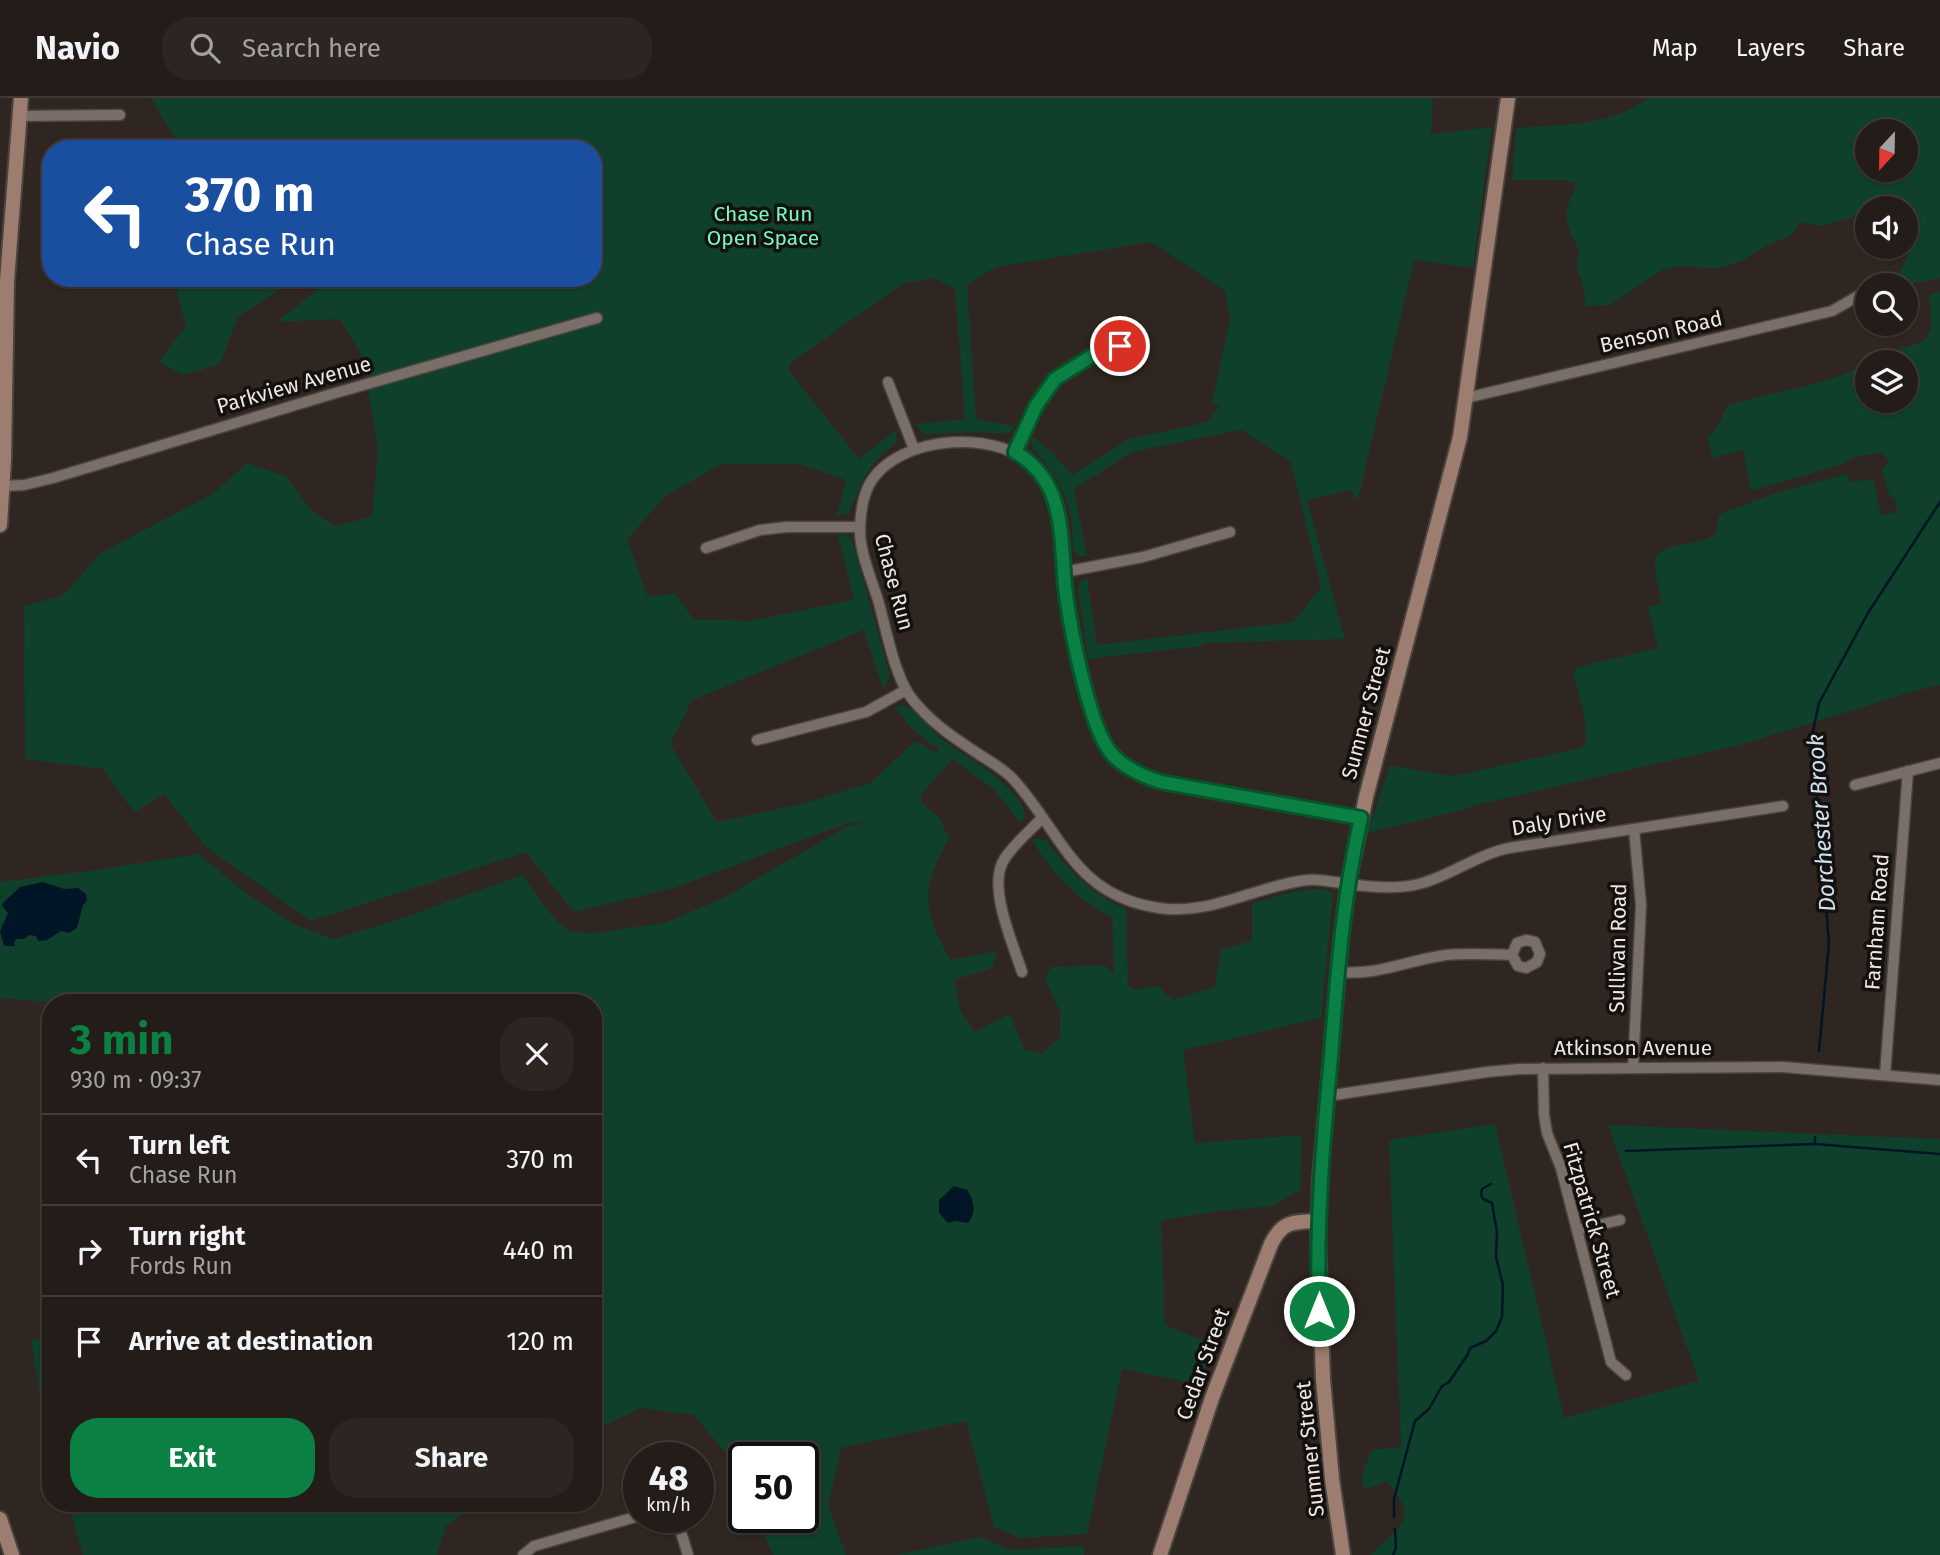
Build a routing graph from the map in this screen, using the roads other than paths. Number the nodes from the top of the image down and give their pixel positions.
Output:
1 (21, 98) edge
2 (1508, 98) edge
3 (120, 115) dead end
4 (21, 116) junction
5 (1855, 298) edge
6 (597, 318) dead end
7 (1138, 348) dead end
8 (888, 382) dead end
9 (3, 389) edge
10 (1466, 398) junction
11 (914, 449) junction
12 (1015, 452) junction
13 (2, 486) junction
14 (0, 525) edge
15 (860, 527) junction
16 (1230, 532) dead end
17 (706, 548) dead end
18 (1065, 572) junction
19 (906, 690) junction
20 (757, 740) dead end
21 (1940, 763) edge
22 (1908, 771) junction
23 (1855, 785) dead end
24 (1783, 806) dead end
25 (1042, 818) junction
26 (1361, 818) junction
27 (1634, 829) junction
28 (1348, 884) junction
29 (1512, 955) dead end
30 (1022, 972) dead end
31 (1338, 972) junction
32 (1543, 1068) junction
33 (1633, 1068) junction
34 (1885, 1075) junction
35 (1940, 1080) edge
36 (1327, 1096) junction
37 (1620, 1220) dead end
38 (1319, 1221) junction
39 (1577, 1230) junction
40 (1626, 1375) dead end
41 (0, 1519) edge
42 (623, 1521) edge
43 (681, 1533) edge
44 (12, 1555) edge
45 (523, 1555) edge
46 (688, 1555) edge
47 (1160, 1555) edge
48 (1343, 1555) edge

1 - 4 main road
2 - 10 main road, Sumner Street
3 - 4 street
4 - 9 main road
5 - 10 street, Benson Road
6 - 13 street, Parkview Avenue
7 - 12 street
8 - 11 street
9 - 13 main road
10 - 26 main road, Sumner Street
11 - 12 street, Chase Run
11 - 15 street, Chase Run
12 - 18 street, Chase Run
13 - 14 main road
15 - 17 street
15 - 19 street, Chase Run
16 - 18 street
18 - 26 street, Chase Run
19 - 20 street
19 - 25 street, Chase Run
21 - 22 street
22 - 23 street
22 - 34 street, Farnham Road
24 - 27 street, Daly Drive
25 - 28 street, Chase Run
25 - 30 street
26 - 28 main road, Sumner Street
27 - 28 street, Daly Drive
27 - 33 street, Sullivan Road
28 - 31 main road, Sumner Street
29 - 31 street
31 - 36 main road, Sumner Street
32 - 33 street, Atkinson Avenue
32 - 36 street, Atkinson Avenue
32 - 39 street, Fitzpatrick Street
33 - 34 street, Atkinson Avenue
34 - 35 street, Atkinson Avenue
36 - 38 main road, Sumner Street
37 - 39 street
38 - 47 main road, Cedar Street
38 - 48 main road, Sumner Street
39 - 40 street, Fitzpatrick Street
41 - 44 main road
42 - 45 street
43 - 46 street

